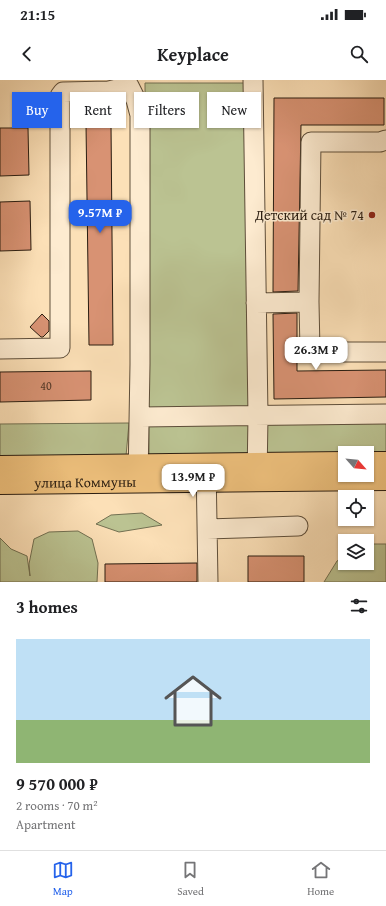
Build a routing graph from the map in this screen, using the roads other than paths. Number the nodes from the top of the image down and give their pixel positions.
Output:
1 (253, 80) edge
2 (133, 83) edge
3 (386, 140) edge
4 (309, 302) junction
5 (256, 303) junction
6 (0, 349) edge
7 (386, 352) edge
8 (386, 414) edge
9 (258, 416) junction
10 (140, 417) junction
11 (374, 463) edge
12 (386, 463) edge
13 (338, 464) edge
14 (0, 467) edge
15 (257, 472) junction
16 (138, 473) junction
17 (207, 473) junction
18 (386, 479) edge
19 (0, 483) edge
20 (298, 526) dead end
21 (206, 529) junction
22 (208, 582) edge

1 - 5 lane
2 - 6 lane
2 - 10 lane
3 - 4 lane
4 - 5 lane
4 - 7 lane
5 - 9 lane
8 - 9 lane
9 - 10 lane
9 - 15 lane
10 - 16 lane
11 - 12 main road
13 - 15 main road, улица Коммуны
14 - 16 main road, улица Коммуны
15 - 17 main road, улица Коммуны
15 - 18 main road, улица Коммуны
16 - 17 main road, улица Коммуны
16 - 19 main road, улица Коммуны
17 - 21 lane
20 - 21 lane
21 - 22 lane

